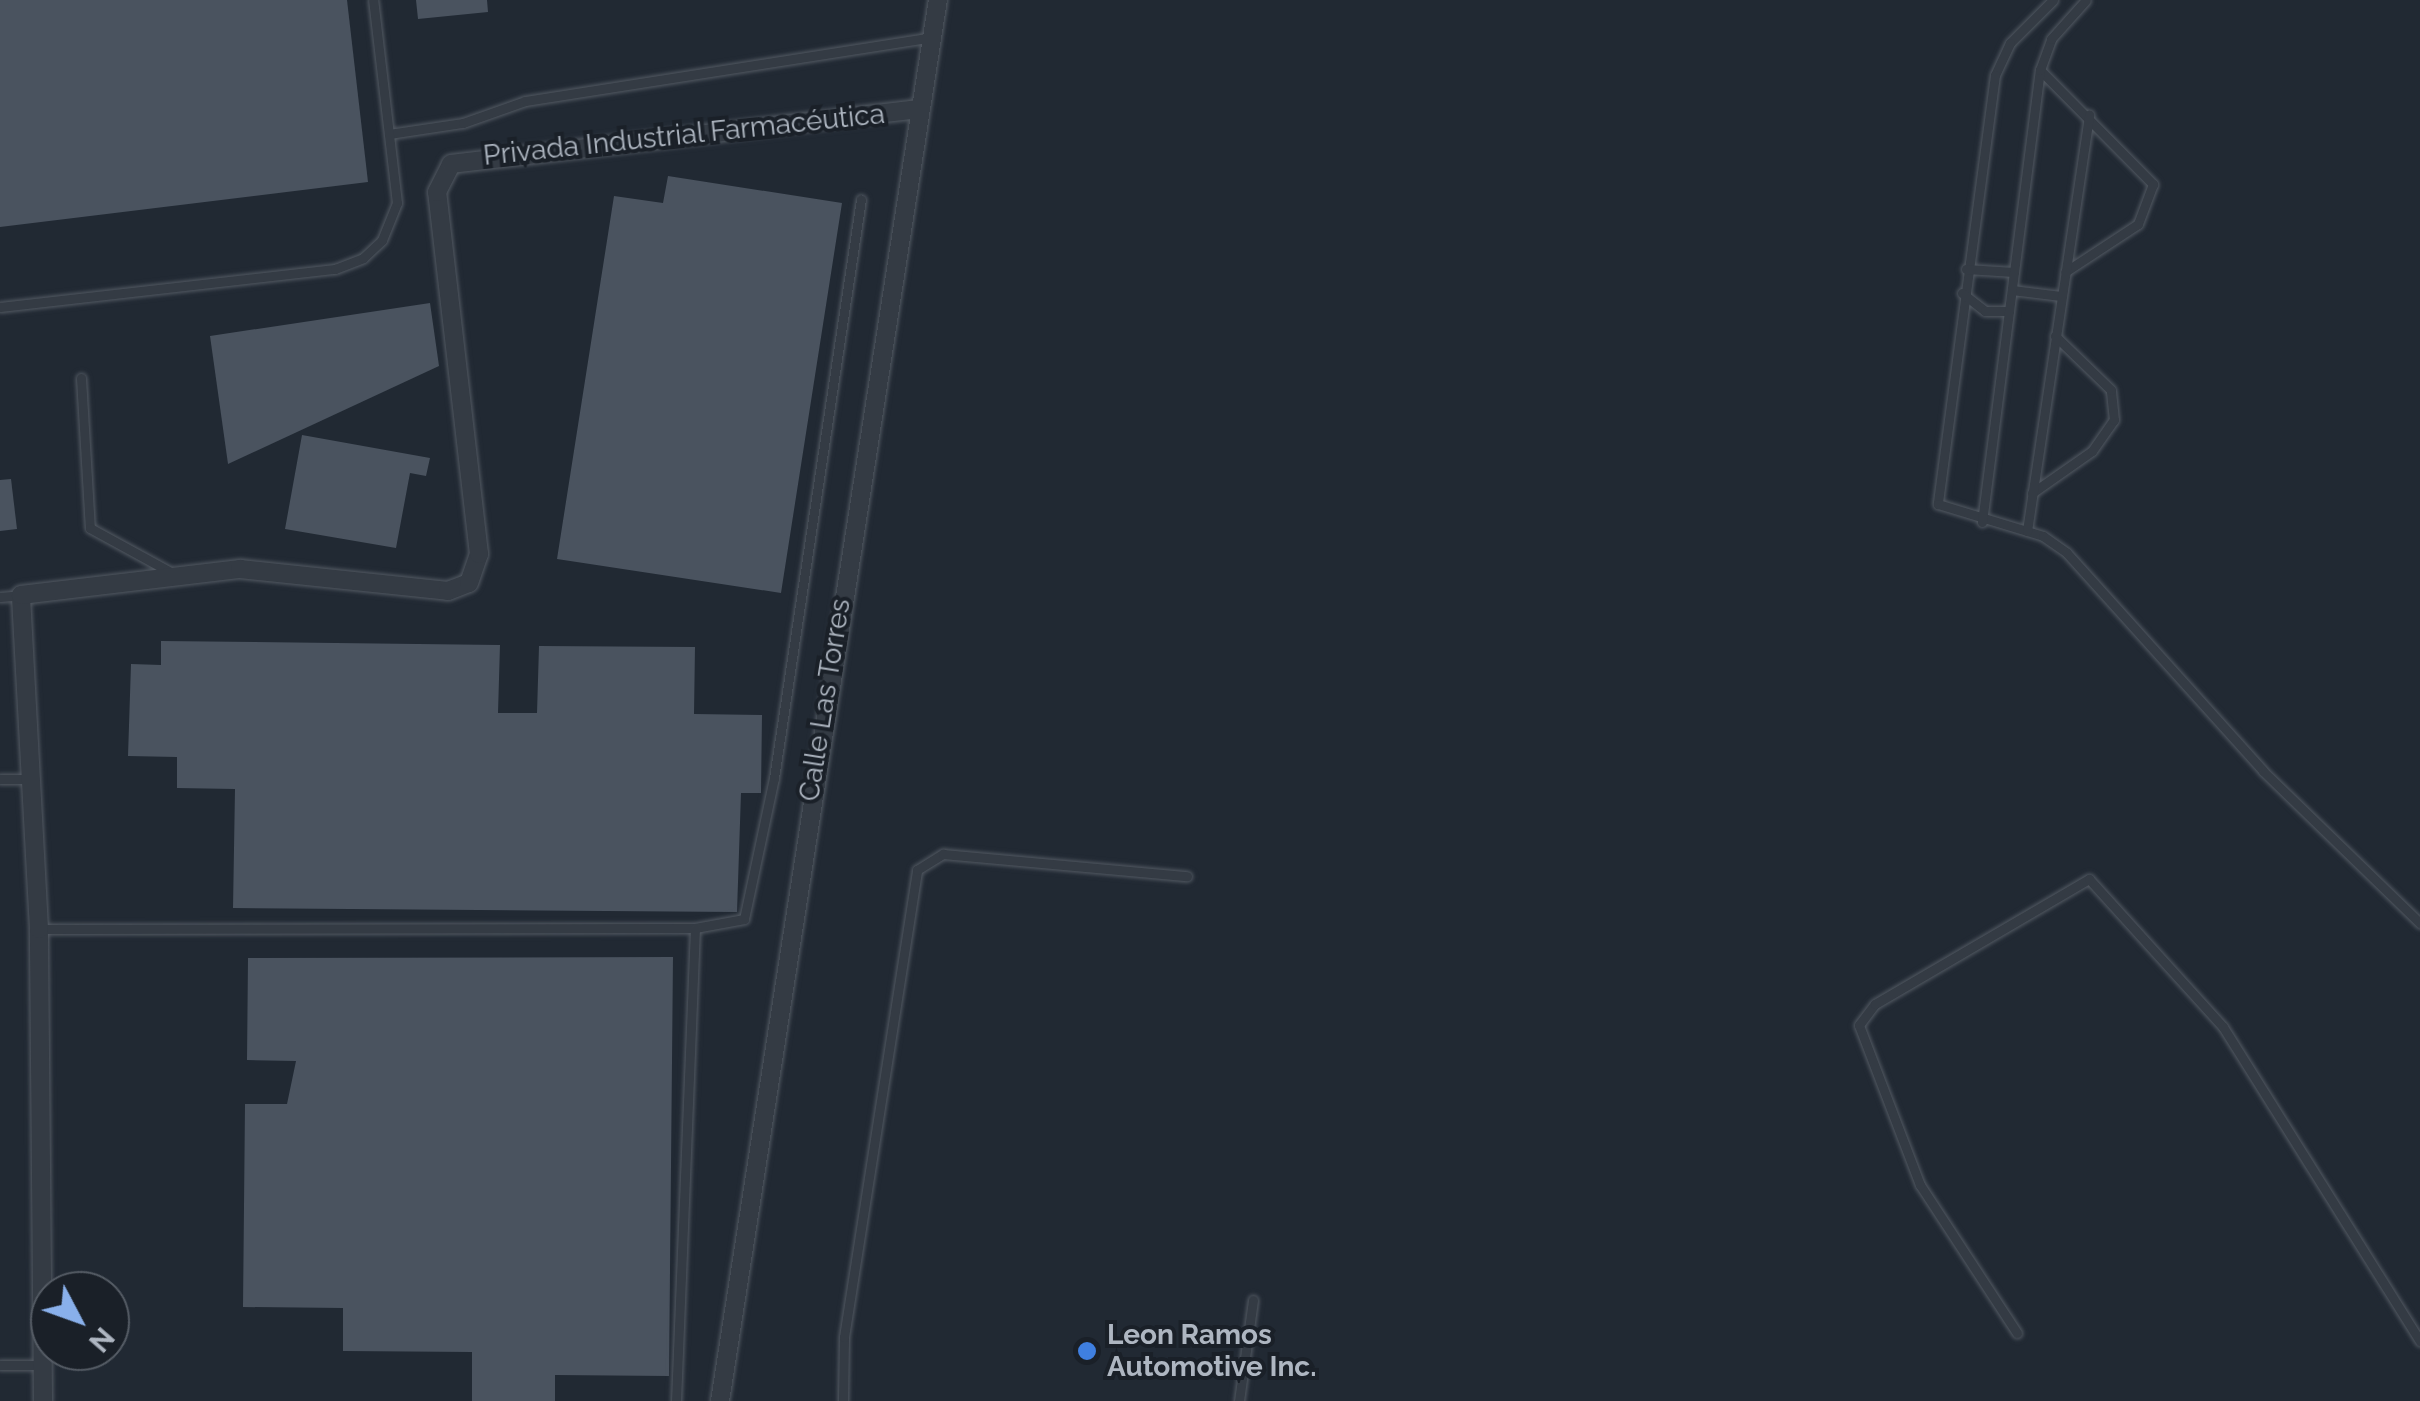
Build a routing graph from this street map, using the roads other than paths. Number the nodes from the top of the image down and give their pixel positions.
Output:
1 (373, 0) edge
2 (938, 0) edge
3 (2053, 0) edge
4 (2086, 0) edge
5 (932, 37) junction
6 (2040, 70) junction
7 (921, 109) junction
8 (2089, 115) junction
9 (389, 134) junction
10 (861, 199) dead end
11 (1966, 269) junction
12 (2014, 272) junction
13 (2065, 272) junction
14 (2012, 290) junction
15 (1962, 293) junction
16 (2061, 296) junction
17 (0, 307) edge
18 (2009, 312) junction
19 (2055, 336) junction
20 (81, 378) dead end
21 (2032, 494) junction
22 (1982, 522) junction
23 (2027, 531) junction
24 (178, 577) junction
25 (21, 594) junction
26 (0, 597) edge
27 (32, 779) junction
28 (0, 780) edge
29 (1187, 876) dead end
30 (2420, 923) edge
31 (694, 928) junction
32 (38, 929) junction
33 (41, 1271) edge
34 (1252, 1300) dead end
35 (2017, 1333) dead end
36 (2420, 1341) edge
37 (30, 1365) edge
38 (0, 1366) edge
39 (42, 1371) edge
40 (44, 1401) edge
41 (676, 1401) edge
42 (720, 1401) edge
43 (843, 1401) edge
44 (1239, 1401) edge

1 - 9 lane
2 - 5 street, Calle Las Torres
3 - 11 lane
4 - 6 lane
5 - 7 street, Calle Las Torres
5 - 9 lane
6 - 8 lane
6 - 12 lane
7 - 24 street, Privada Industrial Farmacéutica
7 - 42 street, Calle Las Torres
8 - 13 lane
8 - 13 lane
9 - 17 lane
10 - 31 lane
11 - 12 lane
11 - 15 lane
12 - 14 lane
13 - 16 lane
14 - 16 lane
14 - 18 lane
15 - 18 lane
15 - 22 lane
16 - 19 lane
18 - 22 lane
19 - 21 lane
19 - 21 lane
20 - 24 lane
21 - 23 lane
22 - 23 lane
23 - 30 lane
24 - 25 street, Privada Industrial Farmacéutica
25 - 26 lane, Privada Industrial Farmacéutica
25 - 27 street
27 - 28 lane
27 - 32 street
29 - 43 lane
31 - 32 lane
31 - 41 lane
32 - 33 street
34 - 44 lane
35 - 36 lane
37 - 38 lane
39 - 40 street

